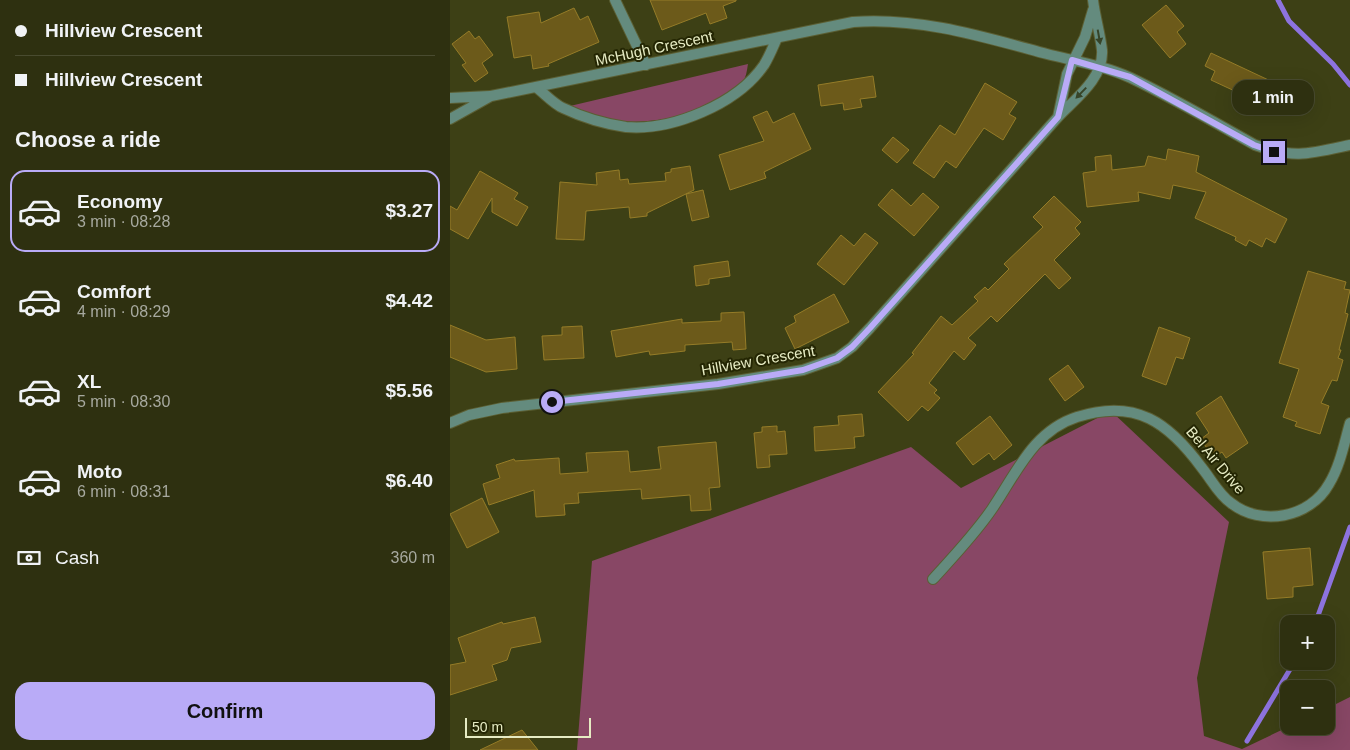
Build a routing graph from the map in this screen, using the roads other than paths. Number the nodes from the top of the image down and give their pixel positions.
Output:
1 (615, 0) edge
2 (1094, 3) edge
3 (778, 38) junction
4 (1072, 60) junction
5 (646, 65) junction
6 (1099, 66) junction
7 (536, 87) junction
8 (491, 96) junction
9 (450, 98) edge
10 (1058, 117) junction
11 (450, 119) edge
12 (1350, 145) edge
13 (450, 423) edge
14 (1350, 424) edge
15 (933, 578) dead end

1 - 5 street
2 - 4 street, Hillview Crescent
2 -> 6 street
3 - 4 street, McHugh Crescent
3 - 5 street, McHugh Crescent
3 - 7 street
4 - 6 street
4 - 10 street, Hillview Crescent
5 - 7 street, McHugh Crescent
6 -> 10 street, Hillview Crescent
6 - 12 street
7 - 8 street, McHugh Crescent
8 - 9 street, McHugh Crescent
8 - 11 street, McHugh Crescent
10 - 13 street, Hillview Crescent
14 - 15 street, Bel Air Drive

